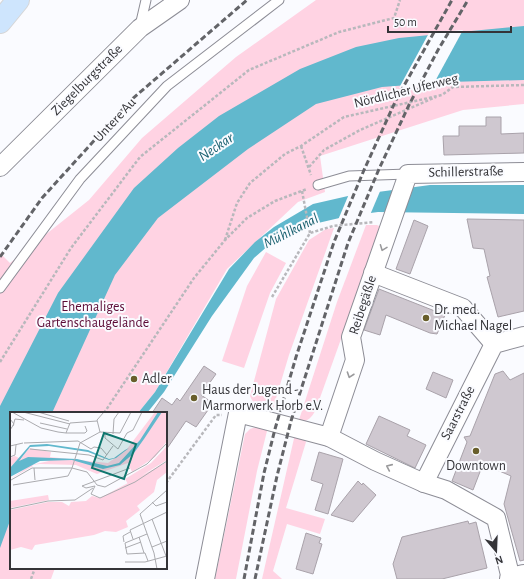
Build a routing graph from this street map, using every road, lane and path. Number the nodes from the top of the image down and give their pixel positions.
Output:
1 (18, 0) edge
2 (146, 0) edge
3 (180, 0) edge
4 (279, 0) edge
5 (400, 0) edge
6 (0, 22) edge
7 (140, 28) junction
8 (524, 85) edge
9 (442, 95) junction
10 (302, 146) junction
11 (0, 167) edge
12 (310, 167) junction
13 (524, 172) edge
14 (406, 180) junction
15 (316, 186) junction
16 (302, 191) junction
17 (393, 220) junction
18 (310, 232) junction
19 (225, 240) junction
20 (373, 273) junction
21 (0, 288) edge
22 (272, 297) dead end
23 (524, 336) edge
24 (494, 344) junction
25 (0, 362) edge
26 (105, 412) edge
27 (238, 413) junction
28 (329, 437) junction
29 (167, 483) edge
30 (424, 483) junction
31 (35, 569) edge
32 (524, 576) edge
33 (31, 579) edge
34 (205, 579) edge
35 (511, 579) edge

1 - 6 main road
2 - 7 lane
3 - 7 street, Ziegelburgstraße
4 - 21 lane, Untere Au
5 - 25 path
7 - 11 street, Ziegelburgstraße
8 - 9 path, Nördlicher Uferweg
9 - 10 path, Nördlicher Uferweg
9 - 12 path
10 - 12 path
10 - 19 path, Nördlicher Uferweg
12 - 15 path
13 - 14 street, Schillerstraße
14 - 15 lane
14 - 17 street, Reibegäßle
15 - 16 path
16 - 18 path
16 - 19 path
17 - 18 path
17 -> 20 street, Reibegäßle
18 - 22 path
19 - 26 path
20 - 24 street
20 -> 28 street, Reibegäßle
23 - 24 street
24 - 30 street, Saarstraße
27 - 28 street
27 - 29 path
27 - 34 street
30 -> 28 street
30 - 35 street
31 - 33 path
32 - 35 main road

